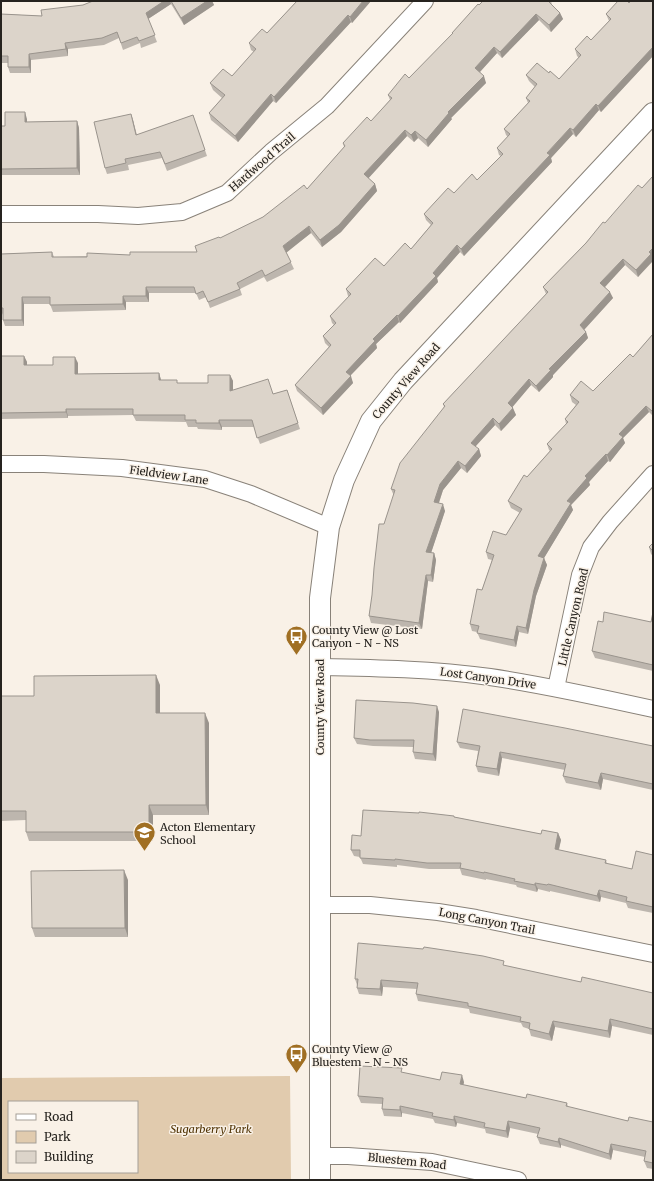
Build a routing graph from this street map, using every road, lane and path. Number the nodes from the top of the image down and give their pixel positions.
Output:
1 (425, 1) edge
2 (653, 113) edge
3 (1, 214) edge
4 (1, 464) edge
5 (653, 474) edge
6 (329, 527) junction
7 (320, 667) junction
8 (556, 688) junction
9 (653, 709) edge
10 (320, 904) junction
11 (653, 954) edge
12 (319, 1156) junction
13 (320, 1180) edge
14 (518, 1180) edge

1 - 3 street, Hardwood Trail
2 - 6 street, County View Road
4 - 6 street, Fieldview Lane
5 - 8 street, Little Canyon Road
6 - 7 street, County View Road
7 - 8 street, Lost Canyon Drive
7 - 10 street, County View Road
8 - 9 street, Lost Canyon Drive
10 - 11 street, Long Canyon Trail
10 - 12 street, County View Road
12 - 13 street, County View Road
12 - 14 street, Bluestem Road

